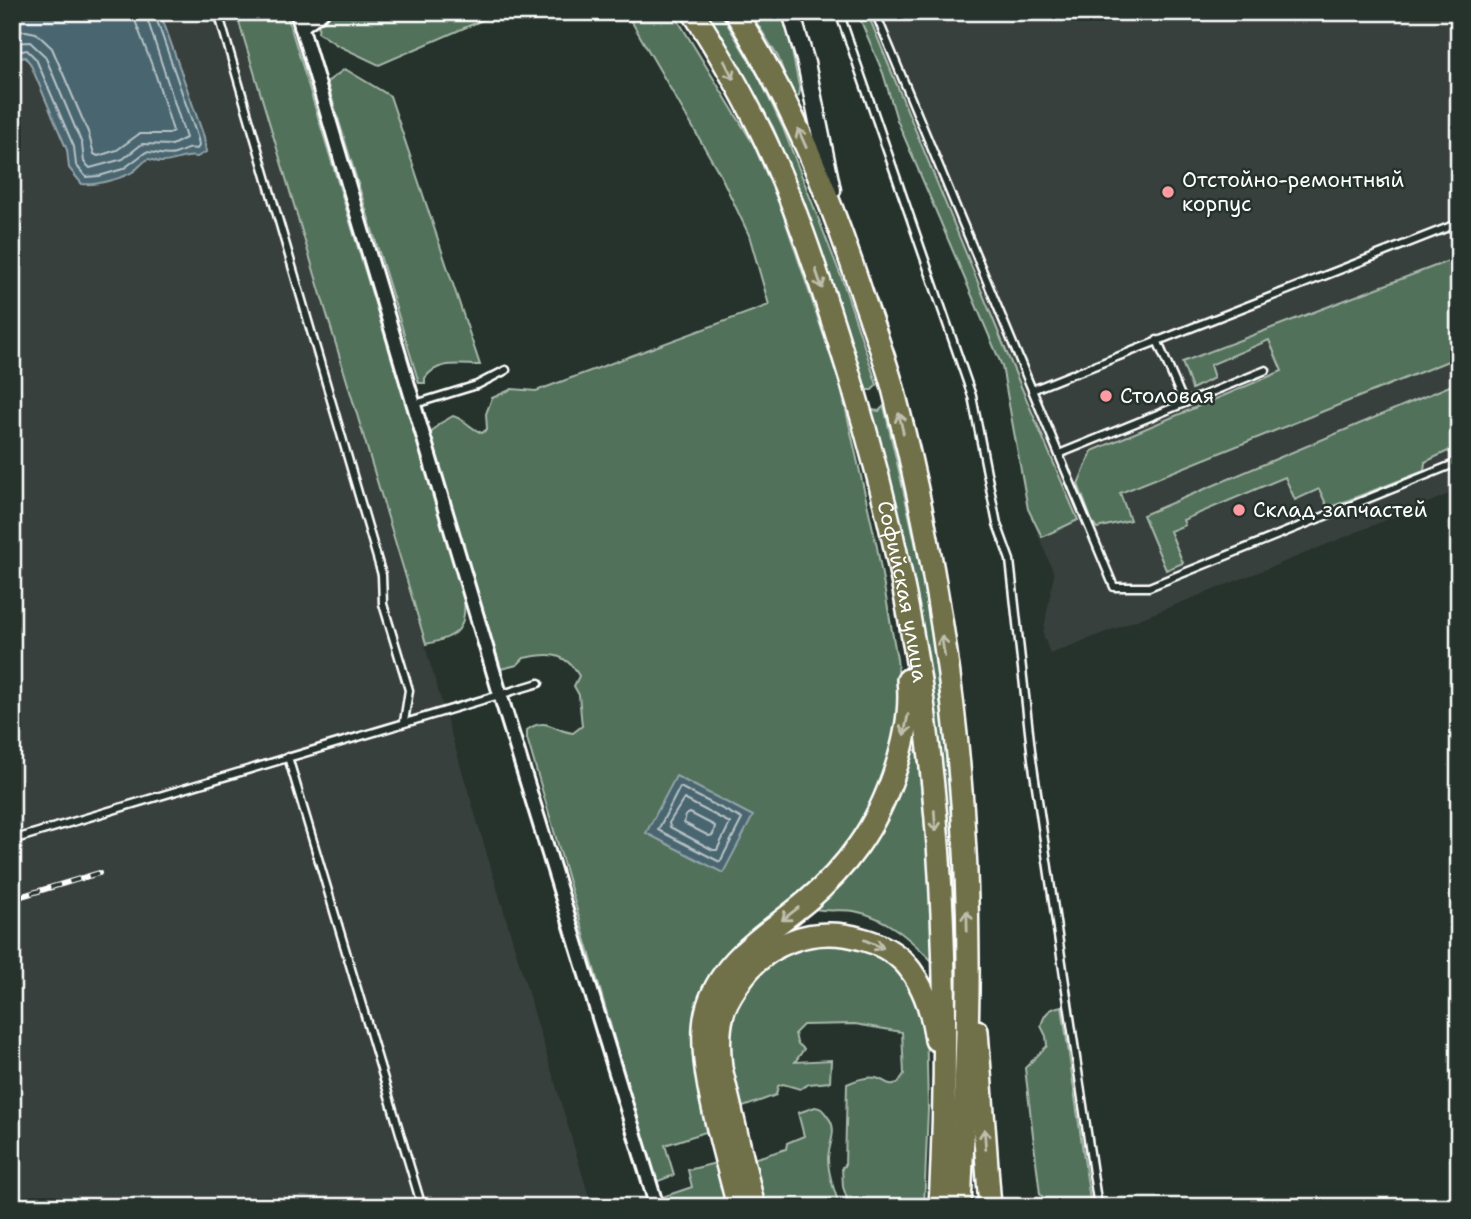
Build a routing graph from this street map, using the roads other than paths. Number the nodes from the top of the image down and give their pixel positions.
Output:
1 (218, 12) edge
2 (297, 12) edge
3 (321, 12) edge
4 (693, 12) edge
5 (735, 12) edge
6 (839, 12) edge
7 (875, 12) edge
8 (794, 13) edge
9 (302, 27) junction
10 (1459, 223) edge
11 (838, 224) junction
12 (1157, 340) junction
13 (506, 370) dead end
14 (1266, 370) dead end
15 (892, 386) junction
16 (1032, 390) junction
17 (857, 395) junction
18 (1184, 403) junction
19 (415, 404) junction
20 (1059, 454) junction
21 (1459, 462) edge
22 (907, 608) junction
23 (540, 683) dead end
24 (500, 694) junction
25 (404, 722) junction
26 (288, 757) junction
27 (12, 840) edge
28 (968, 990) junction
29 (946, 1094) junction
30 (422, 1207) edge
31 (657, 1207) edge
32 (738, 1207) edge
33 (754, 1207) edge
34 (940, 1207) edge
35 (960, 1207) edge
36 (990, 1207) edge
37 (1098, 1207) edge

1 - 25 lane
2 - 9 street
3 - 9 street
4 -> 17 main road, Софийская улица
11 -> 5 main road, Софийская улица
6 - 37 lane
7 - 16 lane
8 - 11 street
9 - 19 street
10 - 12 lane
11 - 15 main road, Софийская улица
12 - 16 lane
12 - 18 lane
13 - 19 lane
14 - 18 lane
15 - 17 main road
28 -> 15 main road, Софийская улица
16 - 20 lane
17 - 22 main road, Софийская улица
18 - 20 lane
19 - 24 street
20 - 21 lane
22 -> 29 main road, Софийская улица
22 -> 32 main road
23 - 24 lane
24 - 25 lane
24 - 31 street
25 - 26 lane
26 - 27 lane
26 - 30 lane
28 - 35 main road, Софийская улица
36 -> 28 main road
33 -> 29 main road
29 - 34 main road, Софийская улица

